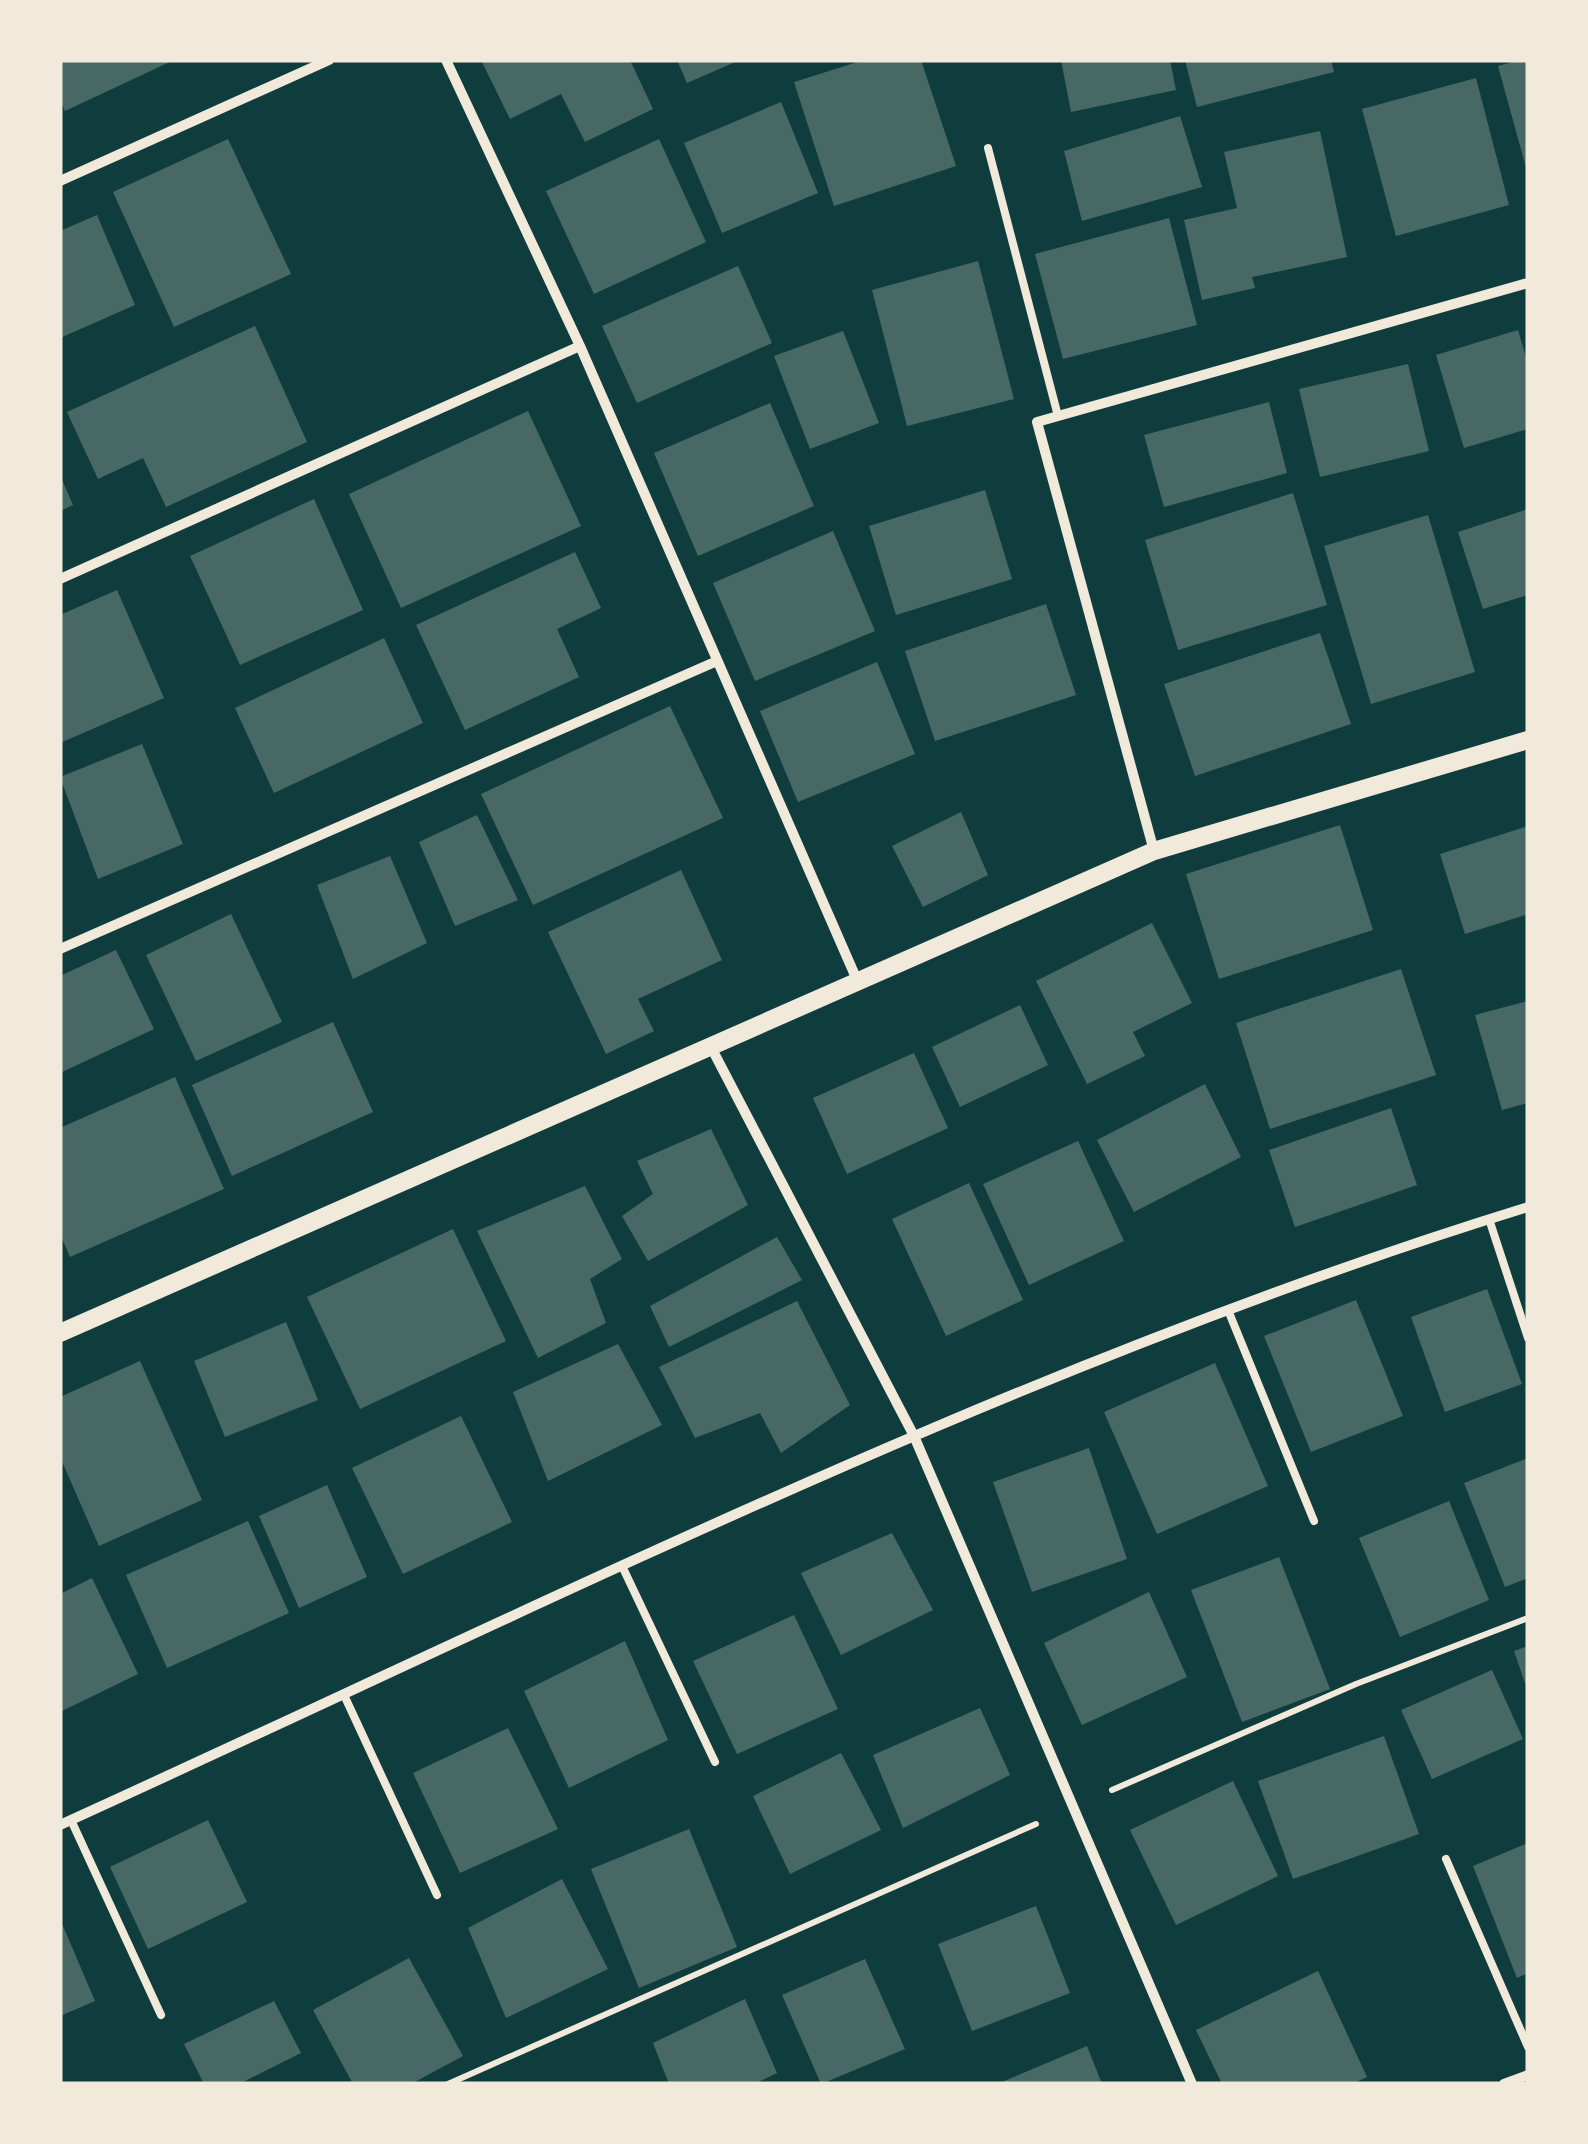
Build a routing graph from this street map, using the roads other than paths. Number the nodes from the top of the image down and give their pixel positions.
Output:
1 (329, 60) edge
2 (446, 60) edge
3 (988, 148) dead end
4 (60, 181) edge
5 (1528, 283) edge
6 (580, 346) junction
7 (1058, 416) junction
8 (60, 580) edge
9 (718, 661) junction
10 (1528, 740) edge
11 (1154, 851) junction
12 (60, 949) edge
13 (857, 980) junction
14 (712, 1049) junction
15 (1528, 1206) edge
16 (1488, 1219) junction
17 (1228, 1310) junction
18 (60, 1334) edge
19 (1528, 1338) edge
20 (914, 1436) junction
21 (1314, 1520) dead end
22 (624, 1568) junction
23 (344, 1695) junction
24 (715, 1762) dead end
25 (65, 1823) edge
26 (1446, 1858) dead end
27 (436, 1896) dead end
28 (161, 2015) dead end
29 (1528, 2047) edge
30 (1528, 2075) edge
31 (1192, 2084) edge
32 (1504, 2084) edge

1 - 4 street
2 - 6 street
3 - 7 lane
5 - 7 street
6 - 8 street
6 - 9 street
7 - 11 street
9 - 12 street
9 - 13 street
10 - 11 street
11 - 13 street
13 - 14 street
14 - 18 street
14 - 20 street
15 - 16 street
16 - 17 street
16 - 19 lane
17 - 20 street
17 - 21 lane
20 - 22 street
20 - 31 street
22 - 23 street
22 - 24 lane
23 - 25 street
23 - 27 lane
25 - 28 lane
26 - 29 lane
30 - 32 street

